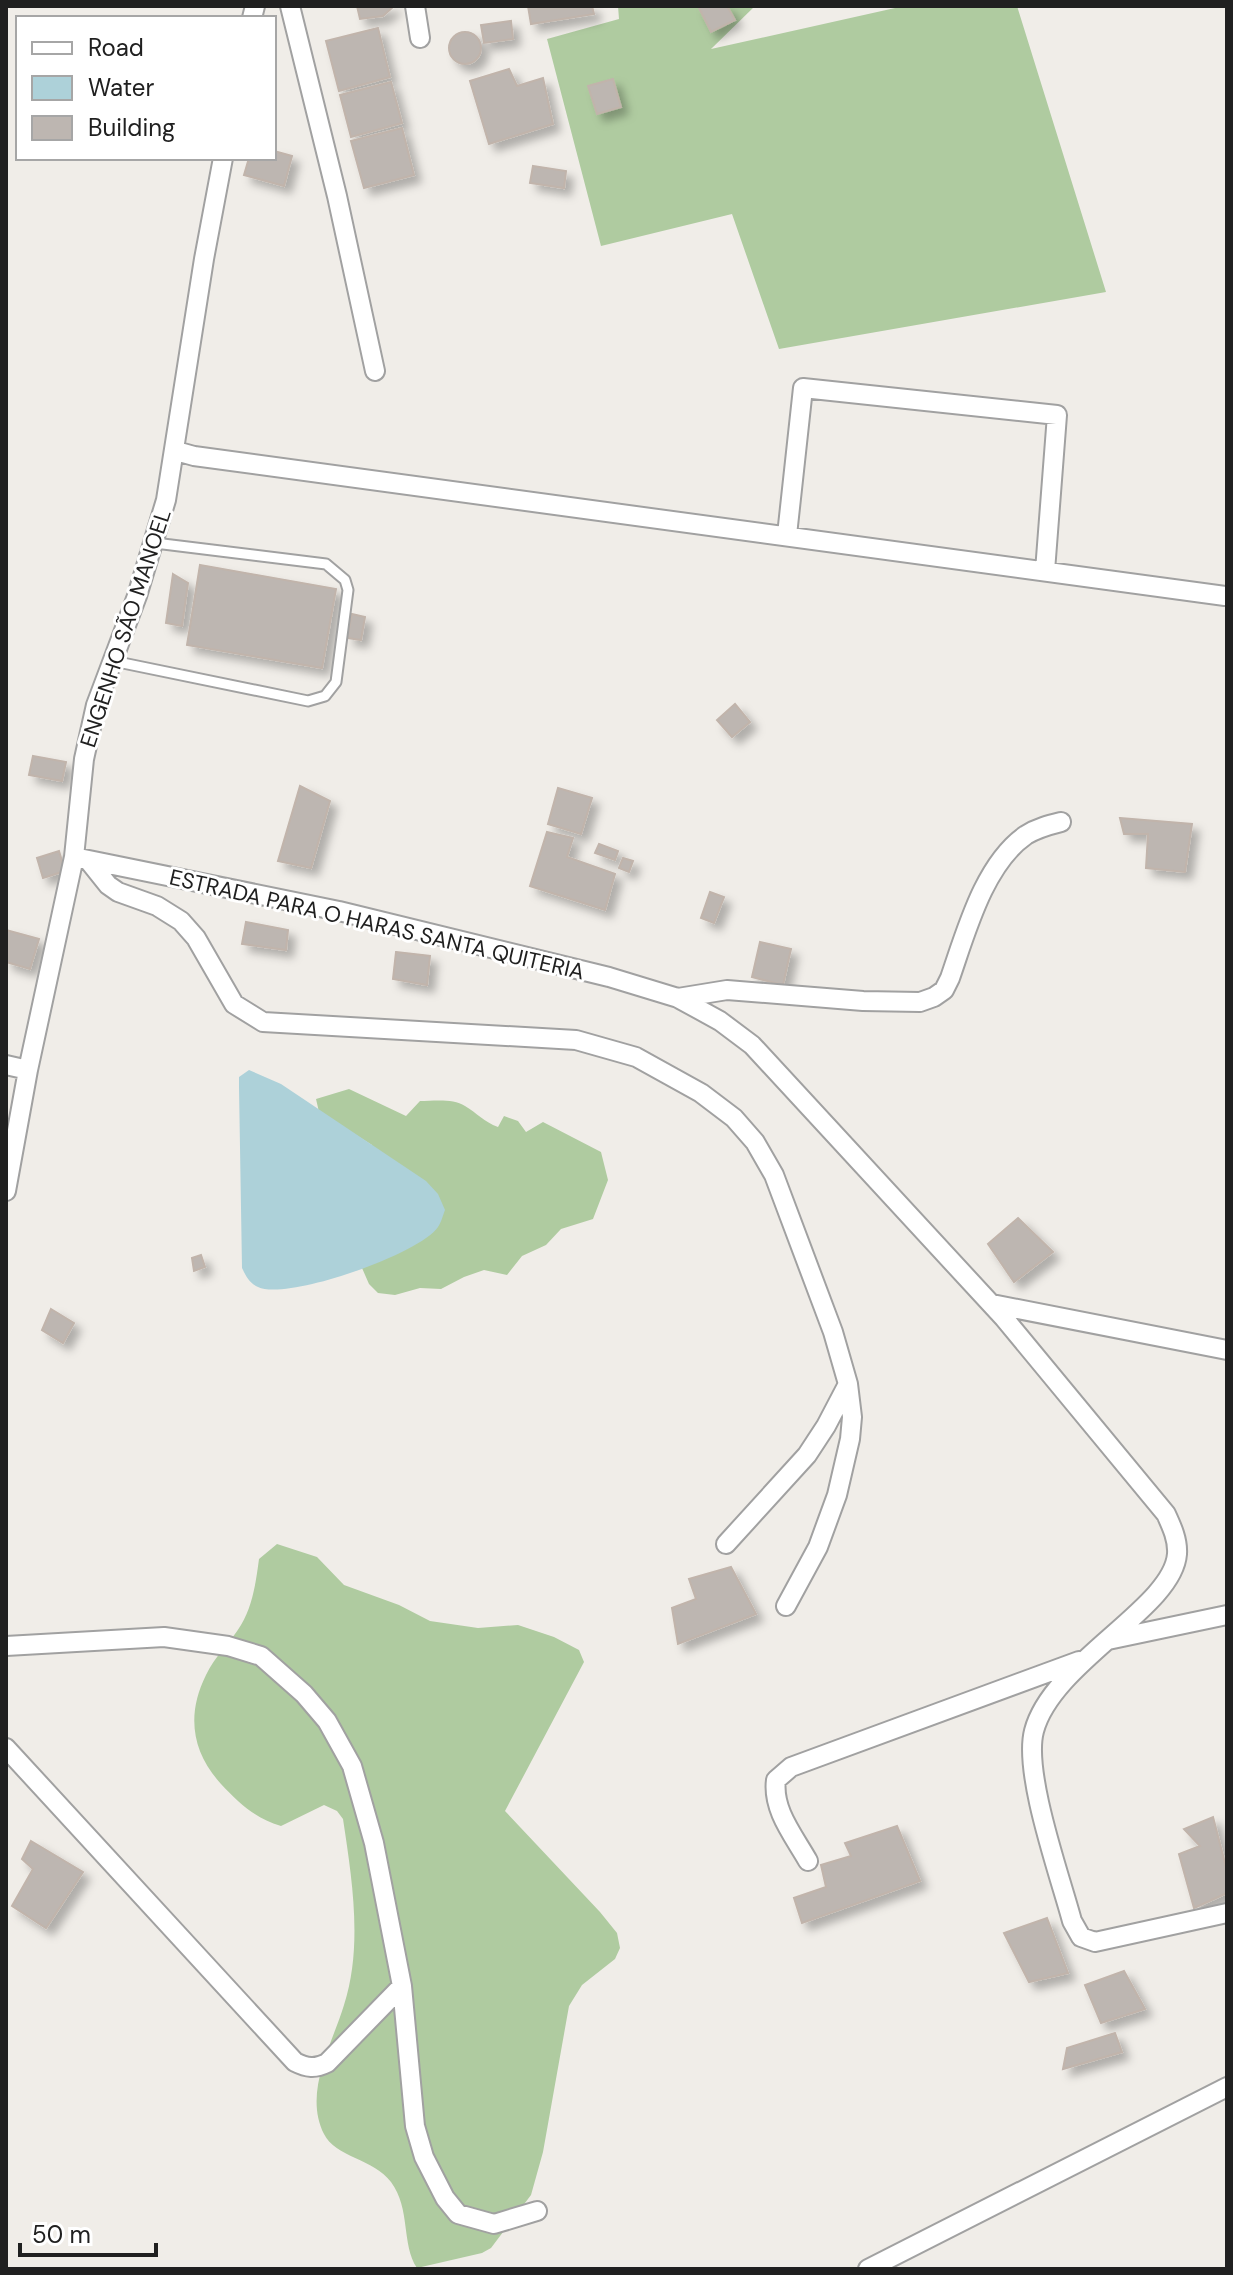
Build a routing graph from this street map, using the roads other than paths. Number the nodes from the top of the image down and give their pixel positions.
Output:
1 (290, 6) edge
2 (415, 6) edge
3 (420, 38) dead end
4 (223, 160) edge
5 (375, 371) dead end
6 (176, 451) junction
7 (787, 535) junction
8 (155, 543) junction
9 (1045, 571) junction
10 (1225, 596) dead end
11 (113, 661) junction
12 (1061, 822) dead end
13 (81, 859) junction
14 (678, 998) junction
15 (6, 1065) edge
16 (28, 1070) junction
17 (6, 1191) edge
18 (992, 1304) junction
19 (1227, 1350) edge
20 (848, 1384) junction
21 (726, 1544) dead end
22 (786, 1606) dead end
23 (1227, 1615) edge
24 (1106, 1640) junction
25 (6, 1646) edge
26 (1085, 1659) junction
27 (6, 1748) edge
28 (808, 1861) dead end
29 (1227, 1913) edge
30 (402, 1986) junction
31 (1227, 2087) edge
32 (537, 2211) dead end
33 (868, 2269) edge

1 - 5 street
2 - 3 street
4 - 6 street, ENGENHO SÃO MANOEL
6 - 7 street
6 - 8 street, ENGENHO SÃO MANOEL
7 - 9 street
7 - 9 street
8 - 11 street, ENGENHO SÃO MANOEL
8 - 11 lane
9 - 10 street
11 - 13 street, ENGENHO SÃO MANOEL
12 - 14 street
13 - 14 street, ESTRADA PARA O HARAS SANTA QUITERIA
13 - 16 street, ENGENHO SÃO MANOEL
13 - 20 street
14 - 18 street
15 - 16 street
16 - 17 street, ENGENHO SÃO MANOEL
18 - 19 street
18 - 24 street
20 - 21 street
20 - 22 street
23 - 24 street
24 - 26 street
25 - 30 street
26 - 28 street
26 - 29 street
27 - 30 street
30 - 32 street
31 - 33 street

